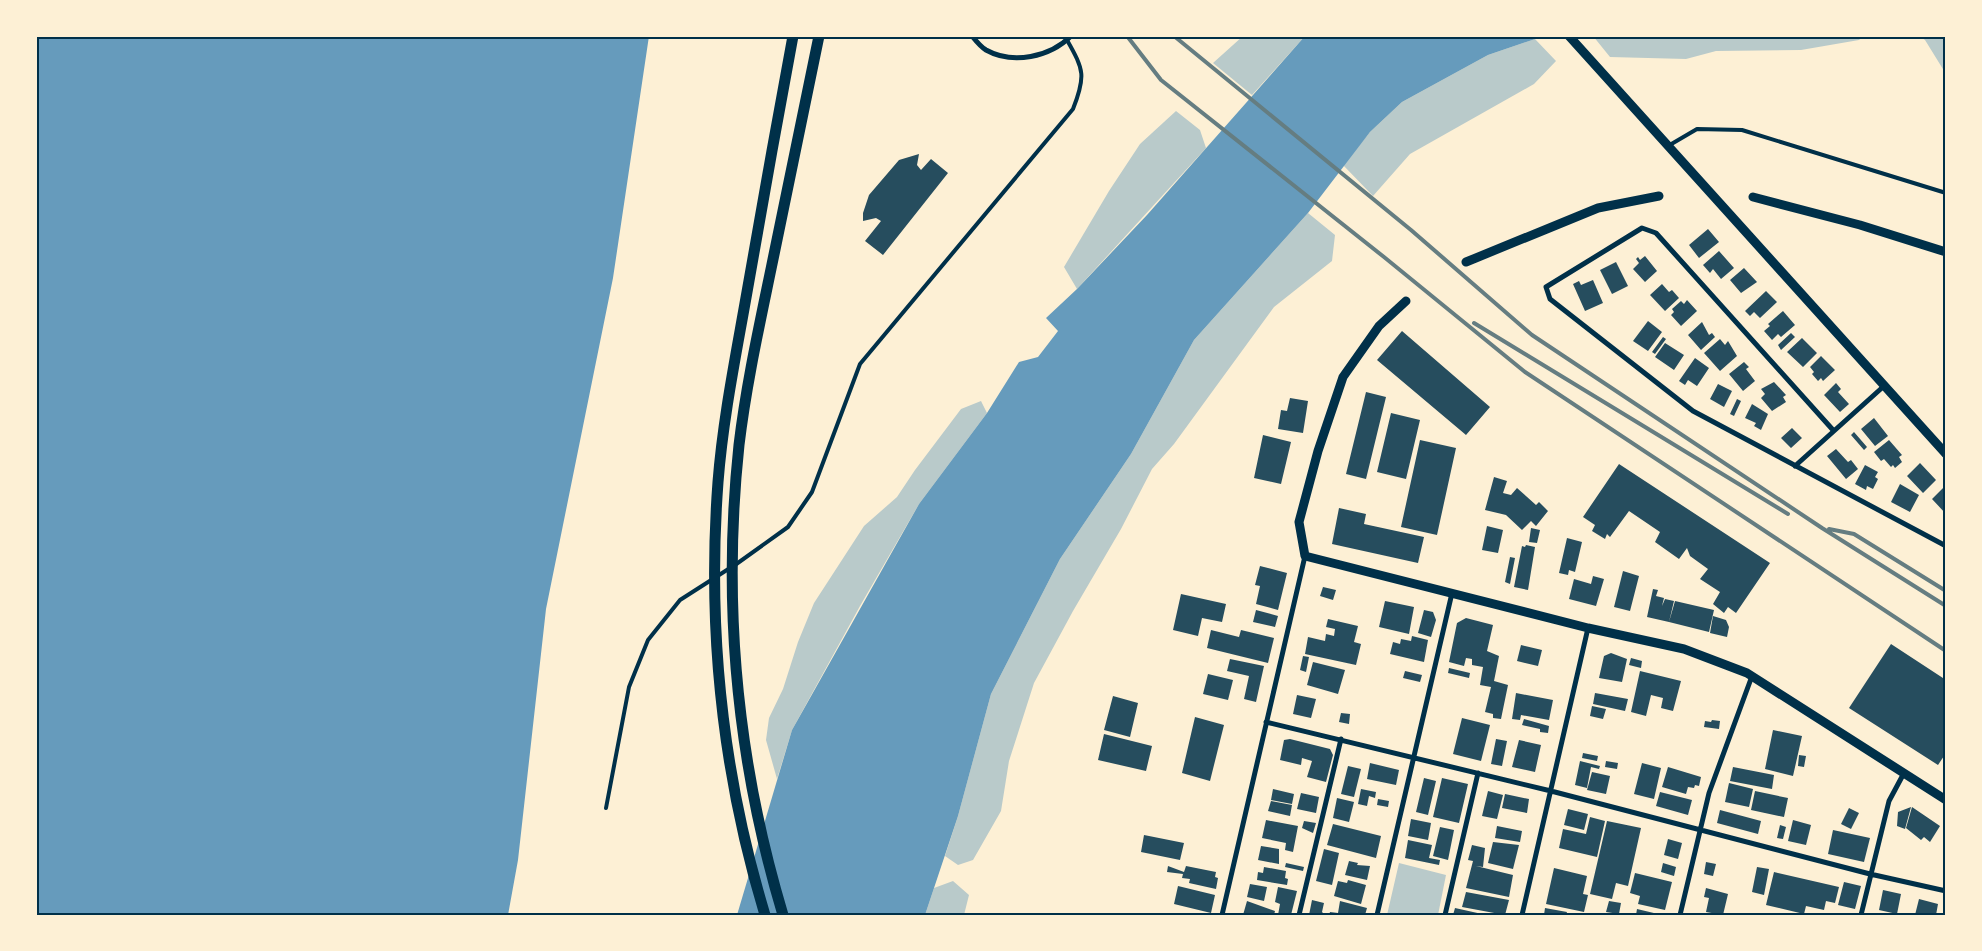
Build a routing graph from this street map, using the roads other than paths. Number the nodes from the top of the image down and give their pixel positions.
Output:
1 (793, 36) edge
2 (819, 36) edge
3 (972, 36) edge
4 (1569, 36) edge
5 (1069, 38) edge
6 (1668, 146) junction
7 (1946, 193) edge
8 (1659, 196) dead end
9 (1753, 197) dead end
10 (1946, 252) edge
11 (1466, 262) dead end
12 (1406, 301) dead end
13 (1884, 386) junction
14 (1833, 430) junction
15 (1946, 454) edge
16 (1795, 466) junction
17 (1946, 546) edge
18 (1305, 556) junction
19 (1452, 593) junction
20 (1588, 628) junction
21 (1752, 676) junction
22 (1266, 722) junction
23 (1341, 740) junction
24 (1414, 757) junction
25 (1478, 773) junction
26 (1904, 773) junction
27 (1551, 791) junction
28 (1946, 800) edge
29 (606, 808) dead end
30 (1700, 830) junction
31 (1870, 874) junction
32 (1946, 891) edge
33 (765, 915) edge
34 (783, 915) edge
35 (1222, 915) edge
36 (1299, 915) edge
37 (1377, 915) edge
38 (1445, 915) edge
39 (1522, 915) edge
40 (1680, 915) edge
41 (1861, 915) edge

1 - 33 highway
2 - 34 highway
3 - 5 street
4 - 6 street
5 - 29 lane
6 - 7 lane
6 - 13 street
8 - 11 street
9 - 10 street
12 - 18 street
13 - 14 street
13 - 15 street
14 - 16 street
14 - 16 street
16 - 17 street
18 - 19 street
18 - 22 street
19 - 20 street
19 - 24 street
20 - 21 street
20 - 27 street
21 - 26 street
21 - 30 street
22 - 23 street
22 - 35 street
23 - 24 street
23 - 36 street
24 - 25 street
24 - 37 street
25 - 27 street
25 - 38 street
26 - 28 street
26 - 31 street
27 - 30 street
27 - 39 street
30 - 31 street
30 - 40 street
31 - 32 street
31 - 41 street

